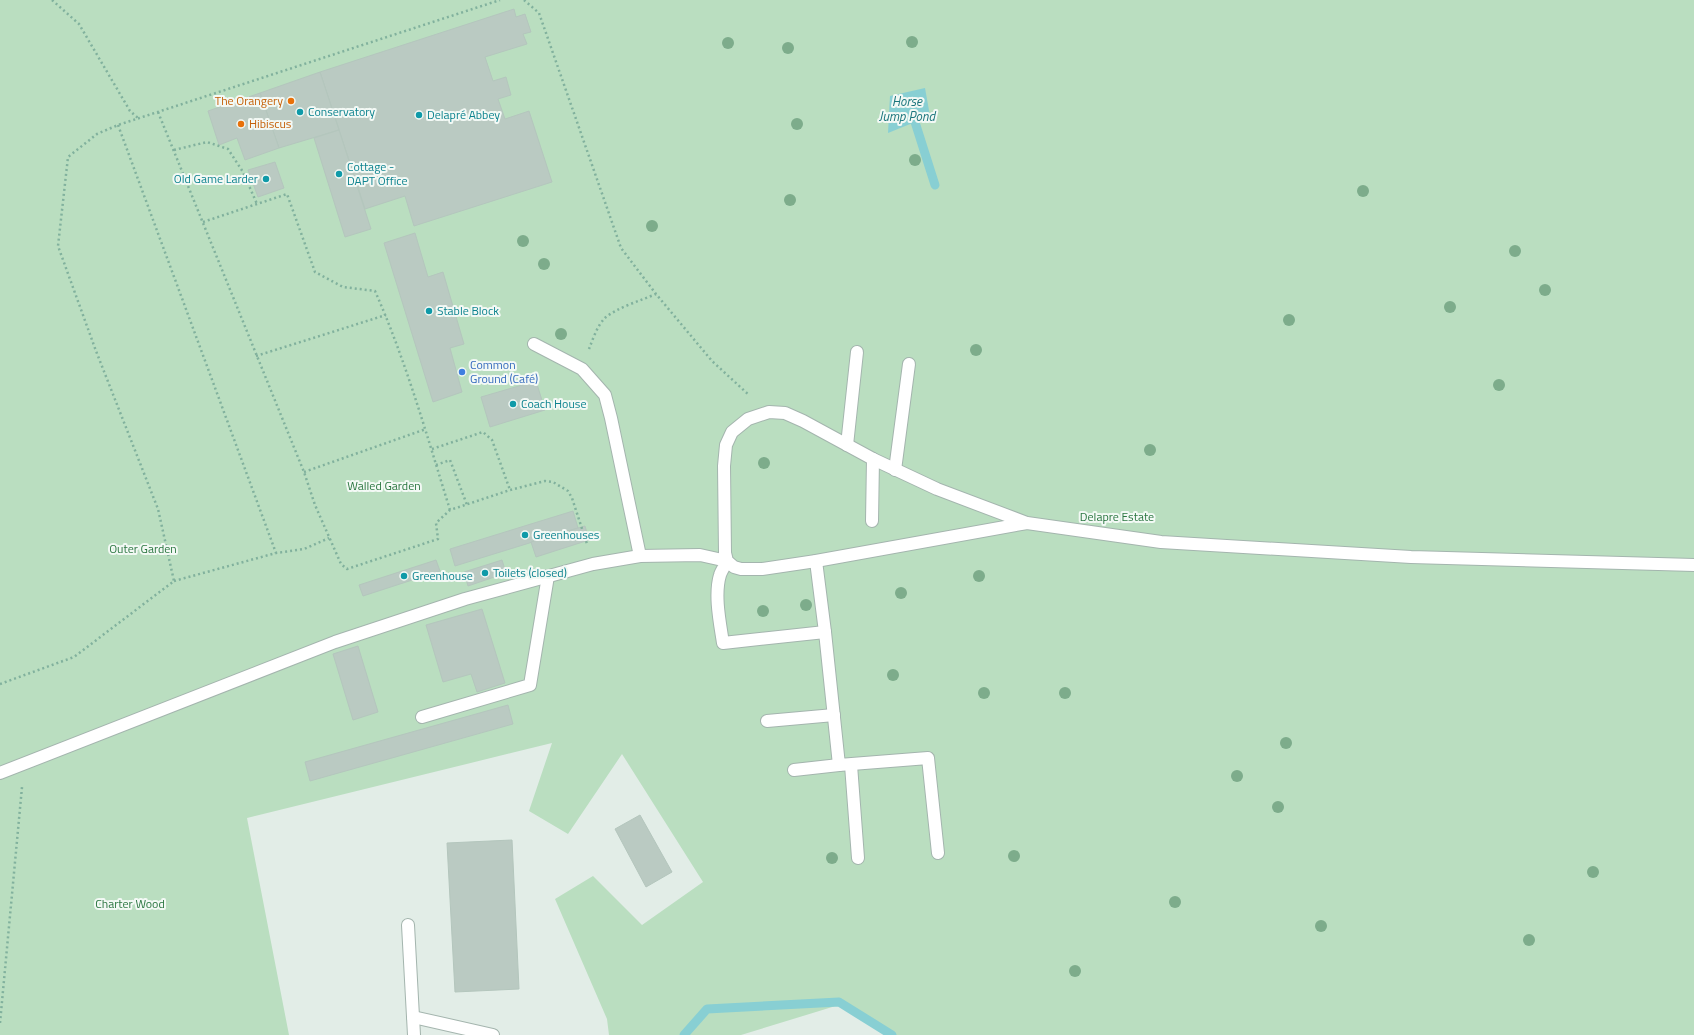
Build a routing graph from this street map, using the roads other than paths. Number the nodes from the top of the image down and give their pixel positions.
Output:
1 (534, 344) dead end
2 (857, 352) dead end
3 (909, 364) dead end
4 (847, 445) junction
5 (873, 460) junction
6 (895, 470) junction
7 (872, 521) dead end
8 (1027, 523) junction
9 (640, 556) junction
10 (727, 561) junction
11 (816, 561) junction
12 (1694, 565) edge
13 (548, 576) junction
14 (825, 632) junction
15 (834, 715) junction
16 (422, 717) dead end
17 (767, 721) dead end
18 (845, 765) junction
19 (794, 770) dead end
20 (0, 772) edge
21 (938, 853) dead end
22 (858, 858) dead end
23 (408, 925) dead end
24 (413, 1017) junction
25 (414, 1035) edge
26 (493, 1035) edge

1 - 9 lane
2 - 4 lane
3 - 6 lane
4 - 5 lane
4 - 10 lane
5 - 6 lane
5 - 7 lane
6 - 8 lane
8 - 11 lane
8 - 12 lane
9 - 10 lane
9 - 13 lane
10 - 11 lane
10 - 14 lane
11 - 14 lane
13 - 16 lane
13 - 20 lane
14 - 15 lane
15 - 17 lane
15 - 18 lane
18 - 19 lane
18 - 21 lane
18 - 22 lane
23 - 24 lane
24 - 25 lane
24 - 26 lane

